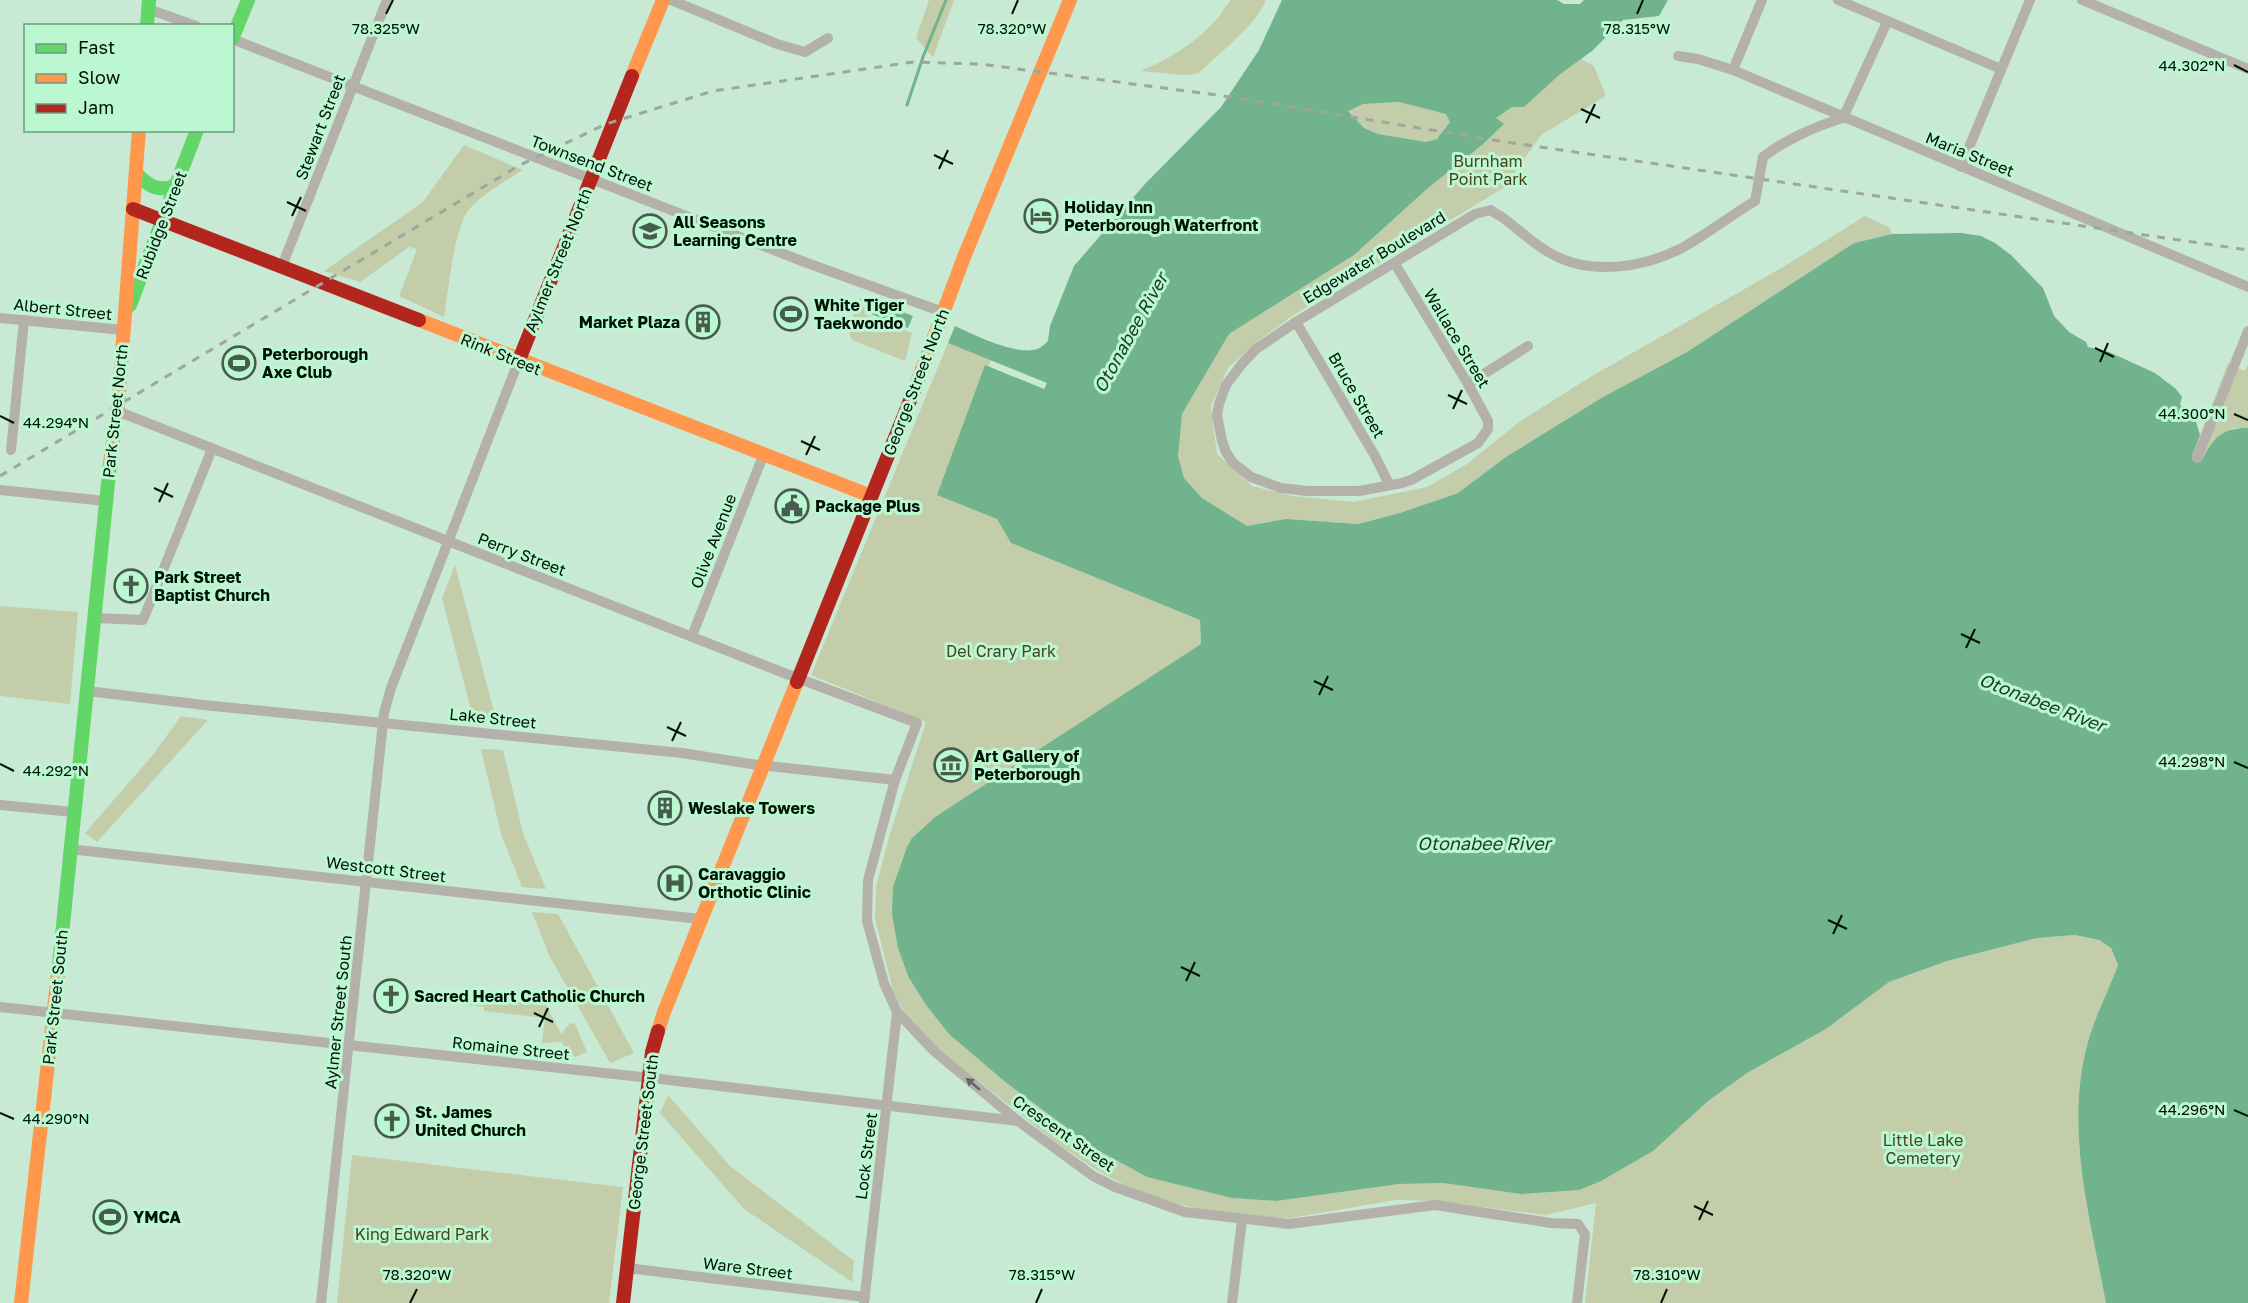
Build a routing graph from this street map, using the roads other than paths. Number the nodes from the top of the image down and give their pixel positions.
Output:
1 (248, 0) edge
2 (387, 0) edge
3 (663, 0) edge
4 (671, 0) edge
5 (1070, 0) edge
6 (1762, 0) edge
7 (1838, 0) edge
8 (2030, 0) edge
9 (2082, 0) edge
10 (148, 4) edge
11 (1887, 22) junction
12 (147, 24) edge
13 (192, 24) edge
14 (234, 34) edge
15 (828, 38) dead end
16 (234, 40) edge
17 (1678, 56) dead end
18 (2001, 69) junction
19 (2248, 69) edge
20 (1733, 70) junction
21 (352, 86) junction
22 (1843, 118) junction
23 (139, 132) edge
24 (196, 132) edge
25 (1961, 167) junction
26 (136, 173) junction
27 (590, 179) junction
28 (176, 185) junction
29 (133, 209) junction
30 (163, 220) junction
31 (1395, 264) junction
32 (282, 266) junction
33 (2248, 287) edge
34 (943, 312) junction
35 (0, 318) edge
36 (24, 320) junction
37 (1296, 321) junction
38 (124, 325) junction
39 (2248, 331) edge
40 (1528, 346) dead end
41 (519, 360) junction
42 (1468, 384) junction
43 (117, 411) junction
44 (1488, 429) joint
45 (212, 449) junction
46 (11, 450) dead end
47 (763, 456) junction
48 (2197, 458) dead end
49 (1389, 484) junction
50 (0, 490) edge
51 (871, 496) junction
52 (105, 501) junction
53 (447, 540) junction
54 (95, 618) junction
55 (692, 636) junction
56 (799, 677) junction
57 (87, 691) junction
58 (383, 723) junction
59 (917, 723) joint
60 (763, 765) junction
61 (895, 780) junction
62 (0, 805) edge
63 (73, 812) junction
64 (69, 849) junction
65 (367, 882) junction
66 (700, 920) junction
67 (0, 1006) edge
68 (54, 1012) junction
69 (897, 1012) junction
70 (350, 1045) junction
71 (649, 1078) junction
72 (887, 1106) junction
73 (1018, 1121) junction
74 (1242, 1220) junction
75 (627, 1268) junction
76 (865, 1300) edge
77 (23, 1302) edge
78 (321, 1303) edge
79 (623, 1303) edge
80 (1232, 1303) edge
81 (1577, 1303) edge

1 - 14 main road
2 - 21 street, Stewart Street
3 - 27 main road, Aylmer Street North
4 - 15 street
5 - 34 main road, George Street North
6 - 20 street
7 - 11 street
8 - 18 street
9 - 19 street
10 - 12 main road
10 - 13 street
11 - 18 street
11 - 22 street
16 - 21 street, Townsend Street
17 - 20 street, Maria Street
18 - 25 street
20 - 22 street, Maria Street
21 - 27 street, Townsend Street
21 - 32 street, Stewart Street
22 - 25 street, Maria Street
22 - 31 street, Edgewater Boulevard, bridge
23 - 26 main road, Park Street North
24 - 28 main road, Rubidge Street
25 - 33 street, Maria Street
26 - 28 main road
26 - 29 main road, Park Street North
27 - 34 street, Townsend Street
27 - 41 main road, Aylmer Street North
28 - 30 main road, Rubidge Street
29 - 30 main road, Rink Street
29 - 38 main road, Park Street North
30 - 32 main road, Rink Street
30 - 38 main road, Rubidge Street
31 - 37 street, Edgewater Boulevard
31 - 42 street, Wallace Street
32 - 41 main road, Rink Street
34 - 51 main road, George Street North
35 - 36 street, Albert Street
36 - 38 street, Albert Street
36 - 46 street
37 - 49 street, Bruce Street
37 - 49 street, Edgewater Boulevard
38 - 43 main road, Park Street North
39 - 48 street
40 - 42 street
41 - 47 main road, Rink Street
41 - 53 street, Aylmer Street North
42 - 44 street, Wallace Street
43 - 45 street, Perry Street
43 - 52 main road, Park Street North
44 - 49 street, Edgewater Boulevard
45 - 53 street, Perry Street
45 - 54 street
47 - 51 main road, Rink Street
47 - 55 street, Olive Avenue
50 - 52 street
51 - 56 main road, George Street North
52 - 54 main road, Park Street North
53 - 55 street, Perry Street
53 - 58 street, Aylmer Street North
54 - 57 main road, Park Street North
55 - 56 street, Perry Street
56 - 59 street, Perry Street
56 - 60 main road, George Street North
57 - 58 street, Lake Street
57 - 63 main road, Park Street South
58 - 60 street, Lake Street
58 - 65 street, Aylmer Street South
59 - 61 street, Crescent Street
60 - 61 street, Lake Street
60 - 66 main road, George Street South
61 - 69 street, Crescent Street
62 - 63 street
63 - 64 main road, Park Street South
64 - 65 street, Westcott Street
64 - 68 main road, Park Street South
65 - 66 street, Westcott Street
65 - 70 street, Aylmer Street South
66 - 71 main road, George Street South
67 - 68 street, Romaine Street
68 - 70 street, Romaine Street
68 - 77 main road, Park Street South
69 - 72 street, Lock Street
73 -> 69 street, Crescent Street
70 - 71 street, Romaine Street
70 - 78 street, Aylmer Street South
71 - 72 street, Romaine Street
71 - 75 main road, George Street South
72 - 73 street, Romaine Street
72 - 76 street, Lock Street
73 - 74 street, Crescent Street
74 - 80 street
74 - 81 street, Crescent Street
75 - 76 street, Ware Street
75 - 79 main road, George Street South

